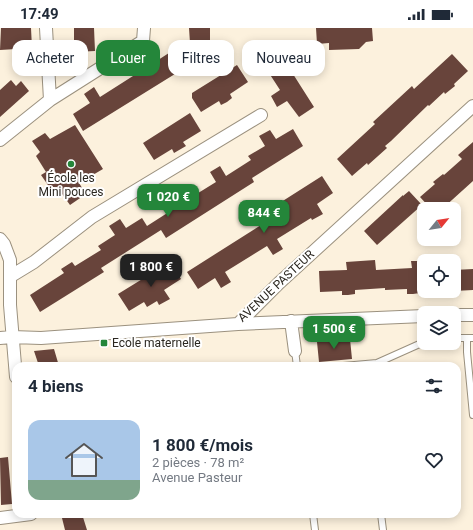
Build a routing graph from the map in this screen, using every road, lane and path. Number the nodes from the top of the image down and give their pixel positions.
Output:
1 (46, 28) edge
2 (144, 28) edge
3 (50, 100) junction
4 (473, 106) edge
5 (261, 115) dead end
6 (0, 140) edge
7 (0, 239) edge
8 (11, 276) junction
9 (461, 315) edge
10 (473, 315) edge
11 (417, 316) edge
12 (291, 321) junction
13 (238, 324) junction
14 (6, 337) edge
15 (470, 338) edge
16 (417, 345) edge
17 (295, 351) joint
18 (12, 362) edge
19 (296, 362) edge
20 (379, 362) edge
21 (473, 415) edge
22 (12, 516) edge
23 (0, 518) edge
24 (313, 518) edge
25 (382, 518) edge
26 (314, 530) edge
27 (383, 530) edge

1 - 3 street
2 - 3 street
3 - 6 street
4 - 13 street, AVENUE PASTEUR
5 - 8 street
7 - 8 street
8 - 14 street
9 - 10 street
11 - 12 street
12 - 13 street
12 - 17 street
13 - 14 street, AVENUE PASTEUR
14 - 18 street
15 - 21 lane
16 - 20 lane
17 - 19 lane
22 - 23 street
24 - 26 lane
25 - 27 lane

